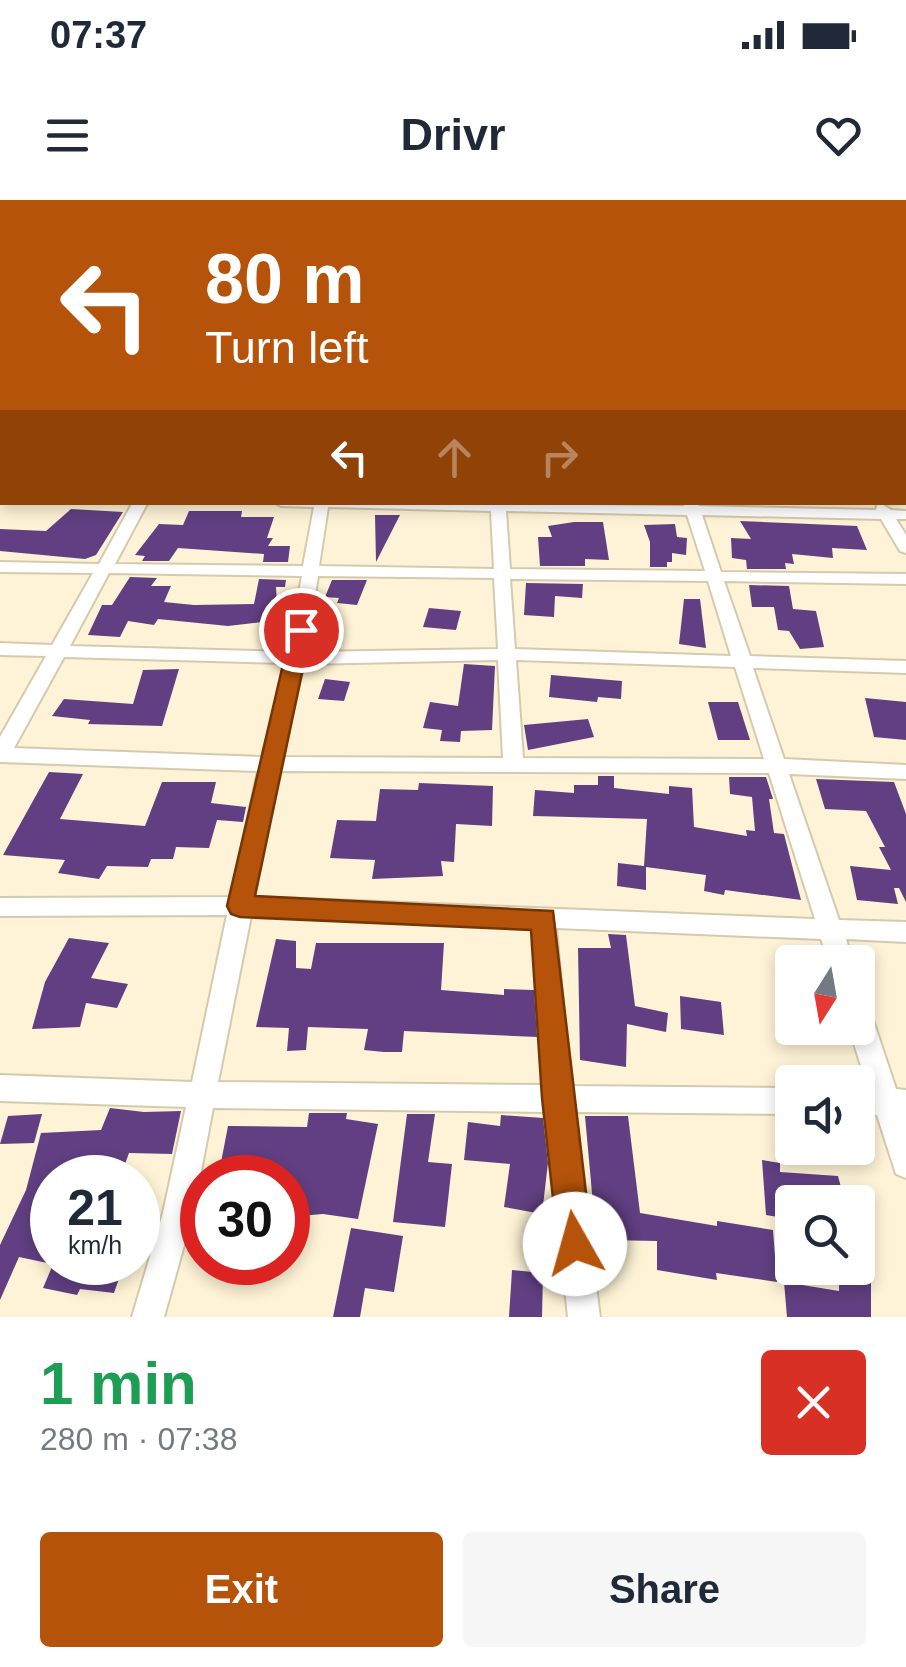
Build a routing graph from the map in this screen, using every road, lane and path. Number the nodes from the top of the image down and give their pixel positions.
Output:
1 (140, 505) edge
2 (322, 505) edge
3 (498, 505) edge
4 (691, 507) edge
5 (882, 509) edge
6 (906, 515) edge
7 (906, 548) edge
8 (0, 567) edge
9 (104, 571) junction
10 (499, 572) junction
11 (310, 573) junction
12 (716, 574) junction
13 (906, 579) edge
14 (0, 648) edge
15 (56, 651) junction
16 (510, 654) junction
17 (296, 658) junction
18 (744, 660) junction
19 (906, 667) edge
20 (0, 755) edge
21 (270, 764) junction
22 (513, 765) junction
23 (778, 766) junction
24 (906, 772) edge
25 (240, 906) junction
26 (0, 907) edge
27 (544, 919) junction
28 (830, 930) junction
29 (906, 932) edge
30 (835, 945) edge
31 (871, 1045) edge
32 (0, 1088) edge
33 (202, 1096) junction
34 (558, 1098) junction
35 (775, 1101) edge
36 (896, 1102) edge
37 (906, 1164) edge
38 (148, 1317) edge
39 (584, 1317) edge

1 - 9 street
2 - 11 street
3 - 4 street
3 - 10 street
4 - 5 street
4 - 12 street
5 - 6 street
5 - 7 street
8 - 9 street
9 - 11 street
9 - 15 street
10 - 11 street
10 - 12 street
10 - 16 street
11 - 17 street
12 - 13 street
12 - 18 street
14 - 15 street
15 - 17 street
15 - 20 street
16 - 17 street
16 - 18 street
16 - 22 street
17 - 21 street
18 - 19 street
18 - 23 street
20 - 21 street
21 - 22 street
21 - 25 street
22 - 23 street
23 - 24 street
23 - 28 street
25 - 26 street
25 - 27 street
25 - 33 street
27 - 28 street
27 - 34 street
28 - 29 street
28 - 30 street
31 - 36 street
32 - 33 street
33 - 34 street
33 - 38 street
34 - 35 street
34 - 39 street
36 - 37 street

